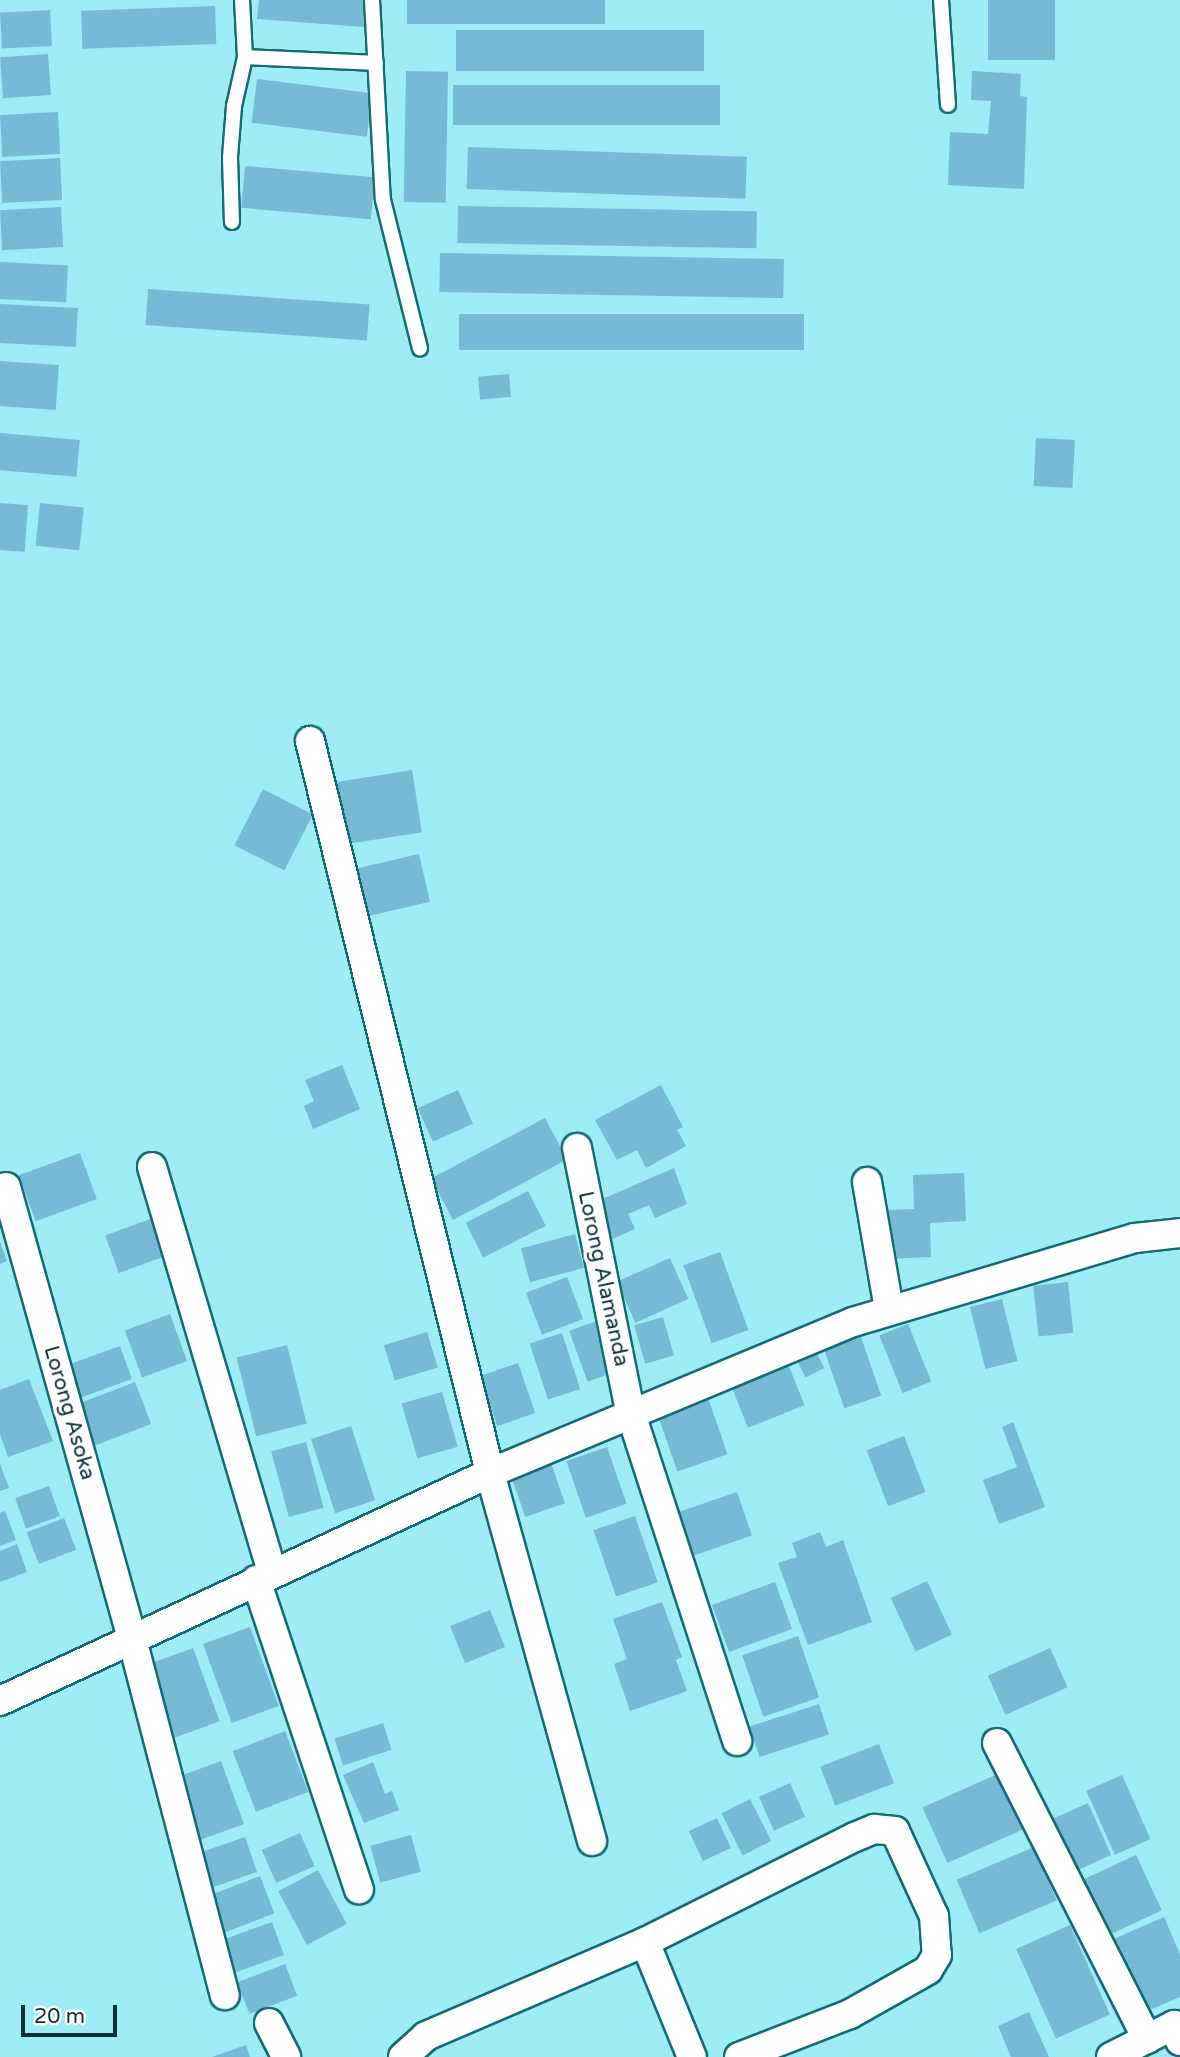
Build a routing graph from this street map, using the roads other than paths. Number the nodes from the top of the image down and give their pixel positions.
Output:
1 (242, 0) edge
2 (372, 0) edge
3 (942, 0) edge
4 (245, 57) junction
5 (376, 63) junction
6 (948, 105) dead end
7 (232, 222) dead end
8 (420, 348) dead end
9 (310, 740) dead end
10 (576, 1147) dead end
11 (152, 1167) dead end
12 (867, 1182) dead end
13 (6, 1187) dead end
14 (1180, 1233) edge
15 (889, 1310) junction
16 (630, 1411) junction
17 (490, 1473) junction
18 (264, 1577) junction
19 (132, 1639) junction
20 (0, 1700) edge
21 (737, 1741) dead end
22 (997, 1743) dead end
23 (592, 1841) dead end
24 (359, 1889) dead end
25 (645, 1942) junction
26 (225, 1995) dead end
27 (268, 2023) dead end
28 (1178, 2030) edge
29 (1147, 2039) junction
30 (286, 2057) edge
31 (403, 2057) edge
32 (692, 2057) edge
33 (739, 2057) edge
34 (1111, 2057) edge

1 - 4 lane
2 - 5 lane
3 - 6 lane
4 - 5 lane
4 - 7 lane
5 - 8 lane
9 - 17 street
10 - 16 street, Lorong Alamanda
11 - 18 street
12 - 15 street
13 - 19 street, Lorong Asoka
14 - 15 street
15 - 16 street
16 - 17 street
16 - 21 street, Lorong Alamanda
17 - 18 street
17 - 23 street
18 - 19 street
18 - 24 street
19 - 20 street
19 - 26 street, Lorong Asoka
22 - 29 street
25 - 31 street
25 - 32 street
25 - 33 street
27 - 30 street
28 - 29 street
29 - 34 street

